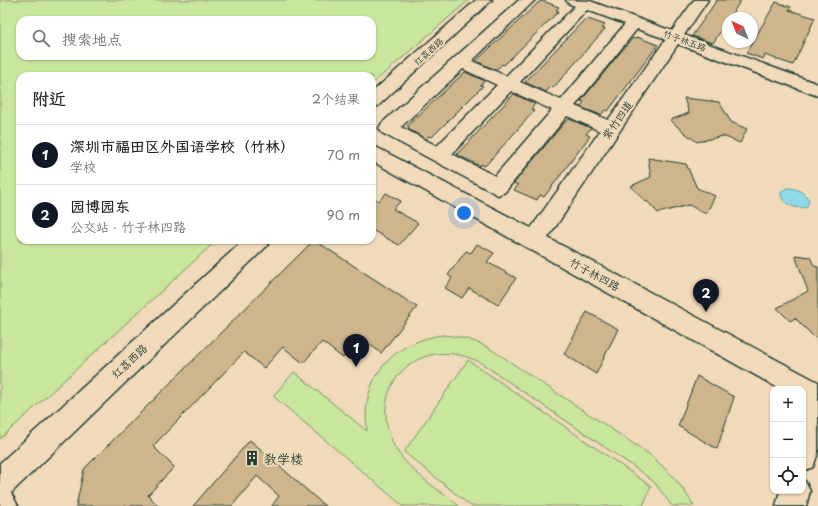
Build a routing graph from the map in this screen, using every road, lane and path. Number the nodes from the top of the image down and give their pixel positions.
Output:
1 (485, 0) edge
2 (528, 0) edge
3 (701, 0) edge
4 (579, 2) edge
5 (635, 22) junction
6 (675, 37) junction
7 (460, 62) junction
8 (509, 83) junction
9 (818, 90) edge
10 (376, 98) edge
11 (564, 108) junction
12 (611, 129) junction
13 (376, 154) edge
14 (440, 155) junction
15 (534, 241) junction
16 (255, 244) edge
17 (818, 395) edge
18 (806, 445) edge
19 (0, 482) edge
20 (794, 494) edge
21 (0, 503) edge
22 (3, 506) edge
23 (791, 506) edge

1 - 10 street, 红荔西路
2 - 7 street
3 - 6 street, 紫竹四道
4 - 5 street, 竹子林五路
4 - 8 street
5 - 6 street, 竹子林五路
5 - 11 street
6 - 9 street, 竹子林五路
6 - 12 street, 紫竹四道
7 - 8 street
7 - 14 street
8 - 11 street
8 - 14 street
11 - 12 street
11 - 14 street
12 - 15 street, 紫竹四道
13 - 15 street, 竹子林四路
15 - 17 street, 竹子林四路
16 - 19 street, 红荔西路
17 - 18 street
20 - 23 street
21 - 22 street

